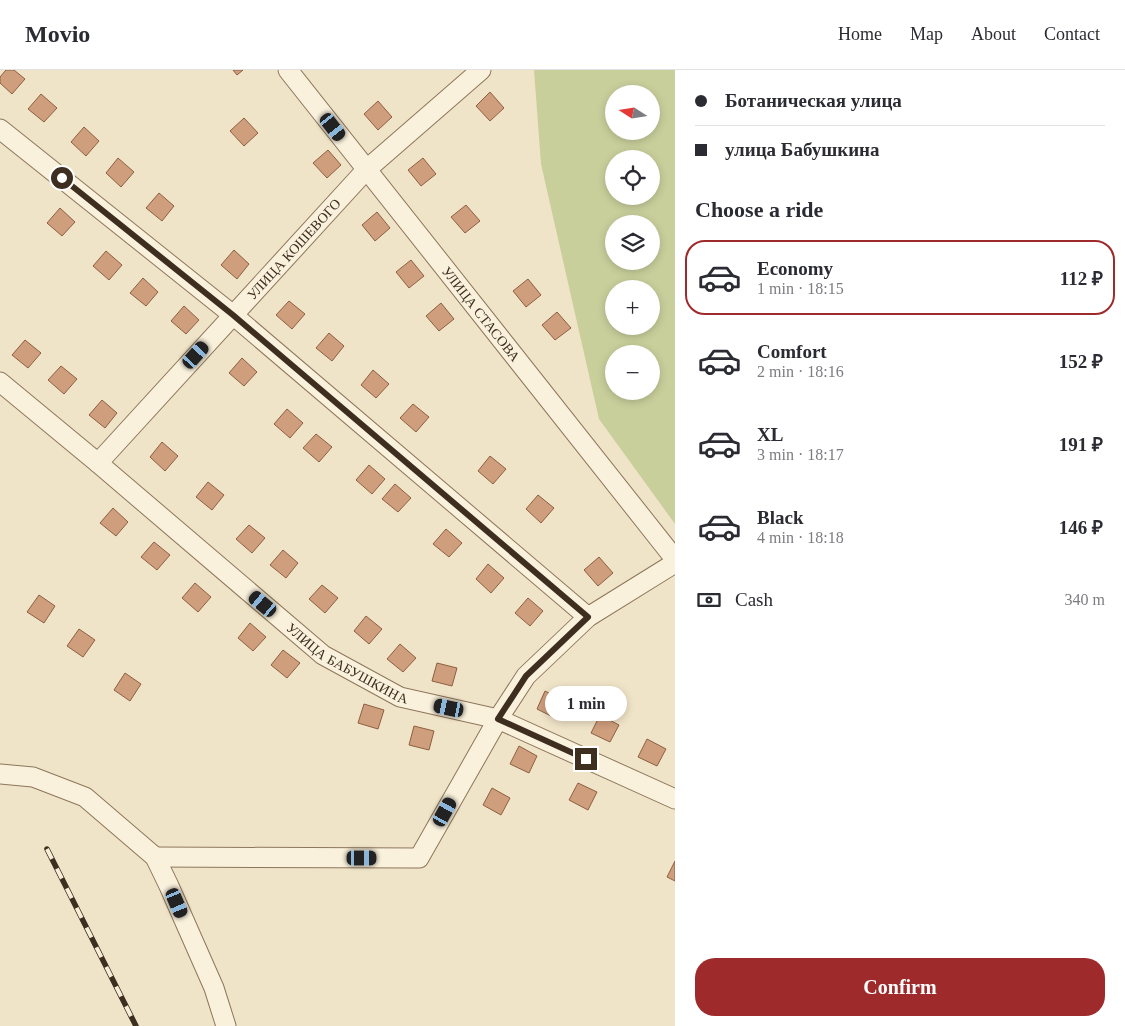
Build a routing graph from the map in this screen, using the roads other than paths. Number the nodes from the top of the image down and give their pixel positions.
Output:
1 (288, 70) edge
2 (480, 70) edge
3 (0, 129) edge
4 (366, 170) junction
5 (233, 315) junction
6 (0, 382) edge
7 (98, 463) junction
8 (675, 559) edge
9 (675, 563) edge
10 (588, 617) junction
11 (498, 719) junction
12 (0, 774) edge
13 (675, 799) edge
14 (154, 856) junction
15 (226, 1026) edge

1 - 4 street, УЛИЦА СТАСОВА
2 - 4 street, УЛИЦА КОШЕВОГО
3 - 5 street
4 - 5 street, УЛИЦА КОШЕВОГО
4 - 8 street, УЛИЦА СТАСОВА
5 - 7 street, УЛИЦА КОШЕВОГО
5 - 10 street
6 - 7 street, УЛИЦА БАБУШКИНА
7 - 11 street, УЛИЦА БАБУШКИНА
9 - 10 street
10 - 11 street
11 - 13 street, УЛИЦА БАБУШКИНА
11 - 14 street
12 - 14 street
14 - 15 street

